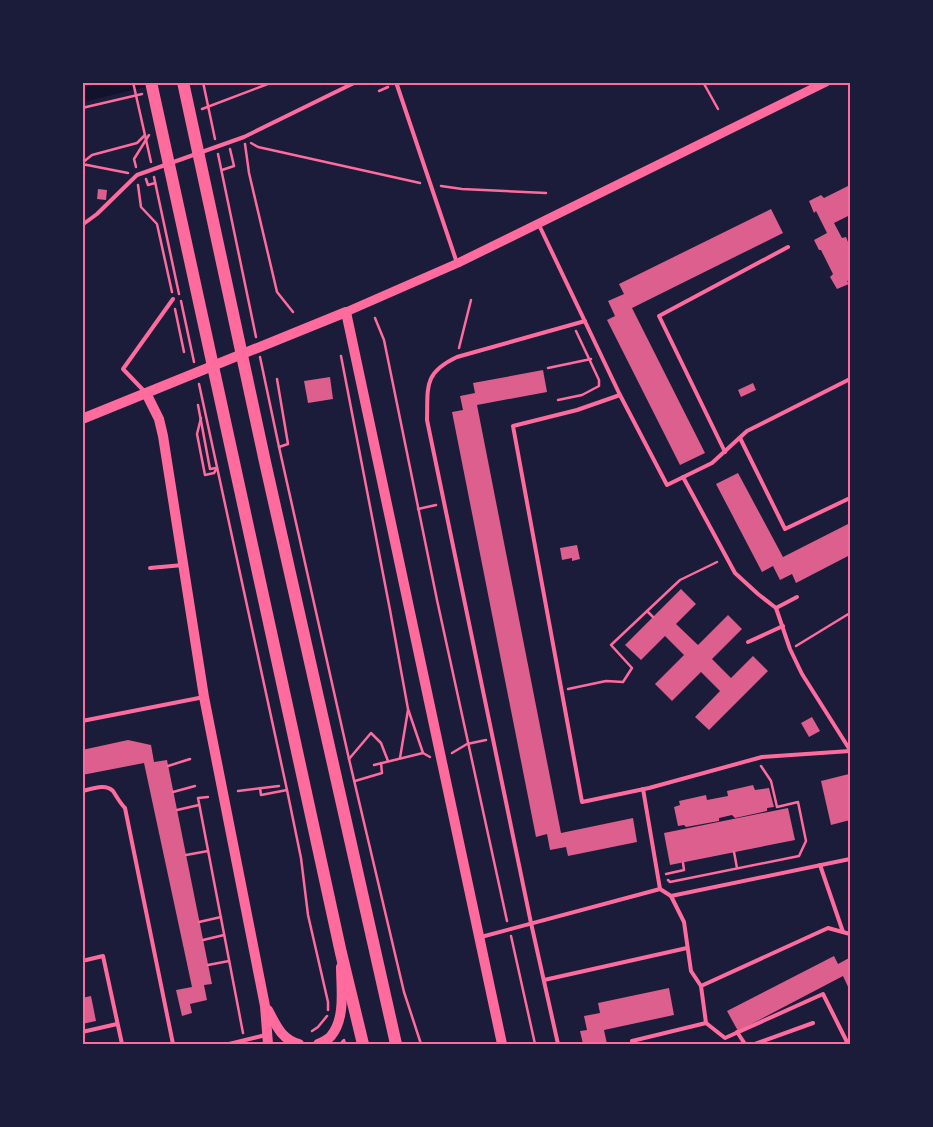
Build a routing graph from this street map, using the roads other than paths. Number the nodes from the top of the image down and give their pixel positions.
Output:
1 (183, 82) edge
2 (356, 82) edge
3 (396, 82) edge
4 (826, 82) edge
5 (151, 87) edge
6 (539, 224) junction
7 (82, 226) edge
8 (788, 247) dead end
9 (458, 264) junction
10 (173, 299) dead end
11 (346, 312) junction
12 (584, 321) junction
13 (850, 379) edge
14 (146, 393) junction
15 (620, 395) junction
16 (82, 419) edge
17 (740, 438) junction
18 (725, 452) junction
19 (684, 477) junction
20 (850, 498) edge
21 (184, 565) junction
22 (150, 568) dead end
23 (797, 597) dead end
24 (776, 608) junction
25 (782, 626) junction
26 (748, 642) dead end
27 (204, 697) junction
28 (82, 721) edge
29 (850, 750) edge
30 (643, 789) junction
31 (82, 791) edge
32 (850, 859) edge
33 (820, 865) junction
34 (660, 889) junction
35 (671, 896) junction
36 (531, 923) junction
37 (843, 932) junction
38 (850, 934) edge
39 (479, 938) junction
40 (687, 948) junction
41 (341, 953) junction
42 (82, 961) edge
43 (544, 980) junction
44 (701, 986) junction
45 (265, 1006) junction
46 (706, 1022) junction
47 (813, 1023) dead end
48 (117, 1024) junction
49 (82, 1032) edge
50 (737, 1032) junction
51 (267, 1039) edge
52 (122, 1044) edge
53 (173, 1044) edge
54 (229, 1044) edge
55 (299, 1044) edge
56 (318, 1044) edge
57 (363, 1044) edge
58 (396, 1044) edge
59 (502, 1044) edge
60 (558, 1044) edge
61 (633, 1044) edge
62 (745, 1044) edge
63 (755, 1044) edge
64 (848, 1044) edge

1 - 58 main road
2 - 7 lane
3 - 9 lane
4 - 6 street
5 - 41 main road
6 - 9 street
6 - 12 lane
8 - 18 lane
9 - 11 street
10 - 14 lane
11 - 14 main road
11 - 39 main road
12 - 15 lane
12 - 36 lane
13 - 17 lane
14 - 16 main road
14 - 21 main road
15 - 19 lane
15 - 30 lane
17 - 18 lane
17 - 20 lane
18 - 19 lane
19 - 24 lane
21 - 22 lane
21 - 27 main road
23 - 24 lane
24 - 25 lane
25 - 26 lane
25 - 29 lane
27 - 28 lane
27 - 45 main road
29 - 30 lane
30 - 34 lane
31 - 53 lane
32 - 33 lane
33 - 35 lane
33 - 37 lane
34 - 35 lane
34 - 36 lane
35 - 40 lane
36 - 39 lane
36 - 43 lane
37 - 38 lane
37 - 44 lane
39 - 59 main road
40 - 43 lane
40 - 44 lane
41 - 56 main road
41 - 57 main road
42 - 48 lane
43 - 60 lane
44 - 46 lane
45 - 51 main road
45 - 55 main road
46 - 50 lane
46 - 61 lane
47 - 63 lane
48 - 49 lane
48 - 52 lane
50 - 62 lane
50 - 64 lane
51 - 54 lane

